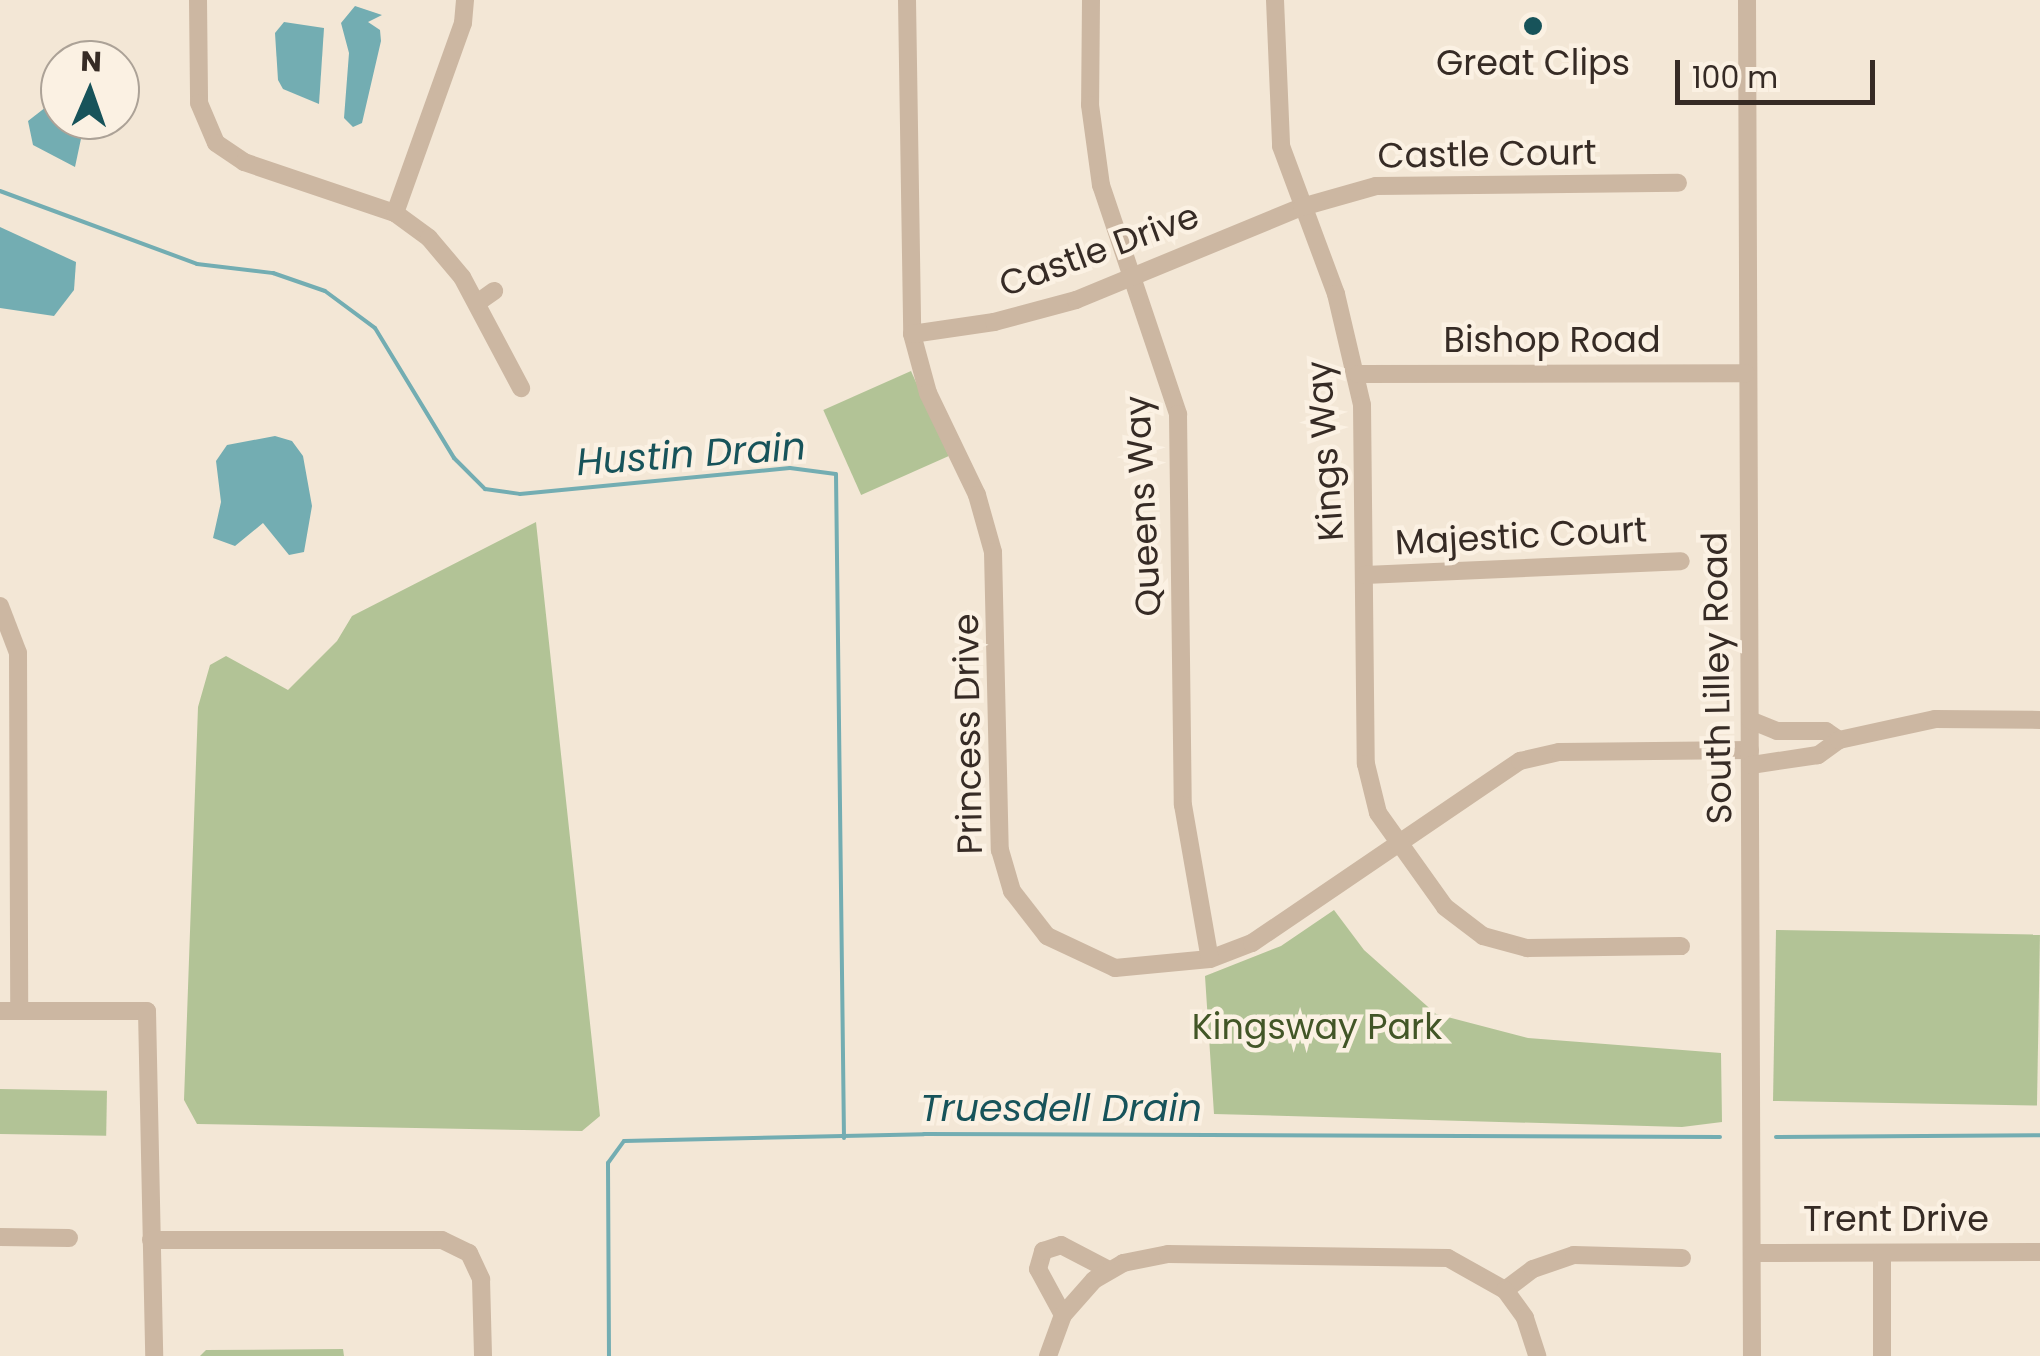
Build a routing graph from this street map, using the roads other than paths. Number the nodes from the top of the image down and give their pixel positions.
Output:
1 (198, 0) edge
2 (465, 0) edge
3 (907, 0) edge
4 (1091, 0) edge
5 (1275, 0) edge
6 (1747, 0) edge
7 (1678, 183) dead end
8 (1302, 208) junction
9 (396, 213) junction
10 (1132, 278) junction
11 (494, 291) dead end
12 (477, 303) junction
13 (912, 334) junction
14 (1746, 373) junction
15 (1358, 374) junction
16 (520, 388) dead end
17 (1681, 561) dead end
18 (1365, 575) junction
19 (0, 606) edge
20 (1750, 720) junction
21 (2040, 720) edge
22 (1839, 740) junction
23 (1750, 758) junction
24 (1399, 843) junction
25 (1681, 946) dead end
26 (1210, 959) junction
27 (10, 1011) edge
28 (0, 1237) edge
29 (68, 1238) dead end
30 (151, 1240) junction
31 (1752, 1252) junction
32 (2040, 1252) edge
33 (1882, 1253) junction
34 (1682, 1258) dead end
35 (1109, 1270) junction
36 (1505, 1290) junction
37 (1064, 1315) junction
38 (154, 1356) edge
39 (484, 1356) edge
40 (1048, 1356) edge
41 (1537, 1356) edge
42 (1752, 1356) edge
43 (1882, 1356) edge

1 - 9 street
2 - 9 street
3 - 13 street, Princess Drive
4 - 10 street, Queens Way
5 - 8 street, Kings Way
6 - 14 street, South Lilley Road
7 - 8 street, Castle Court
8 - 10 street, Castle Drive
8 - 15 street, Kings Way
9 - 12 street
10 - 13 street, Castle Drive
10 - 26 street, Queens Way
11 - 12 street
12 - 16 street
13 - 26 street, Princess Drive
14 - 15 street, Bishop Road
14 - 20 street, South Lilley Road
15 - 18 street, Kings Way
17 - 18 street, Majestic Court
18 - 24 street, Kings Way
19 - 27 street
20 - 22 street, Princess Drive
20 - 23 street, South Lilley Road
21 - 22 street, Princess Drive
22 - 23 street, Princess Drive
23 - 24 street, Princess Drive
23 - 31 street, South Lilley Road
24 - 25 street, Kings Way
24 - 26 street, Princess Drive
27 - 30 street
28 - 29 street
30 - 38 street
30 - 39 street
31 - 33 street, Trent Drive
31 - 42 street, South Lilley Road
32 - 33 street, Trent Drive
33 - 43 street
34 - 36 street
35 - 36 street
35 - 37 street
35 - 37 street
36 - 41 street
37 - 40 street

